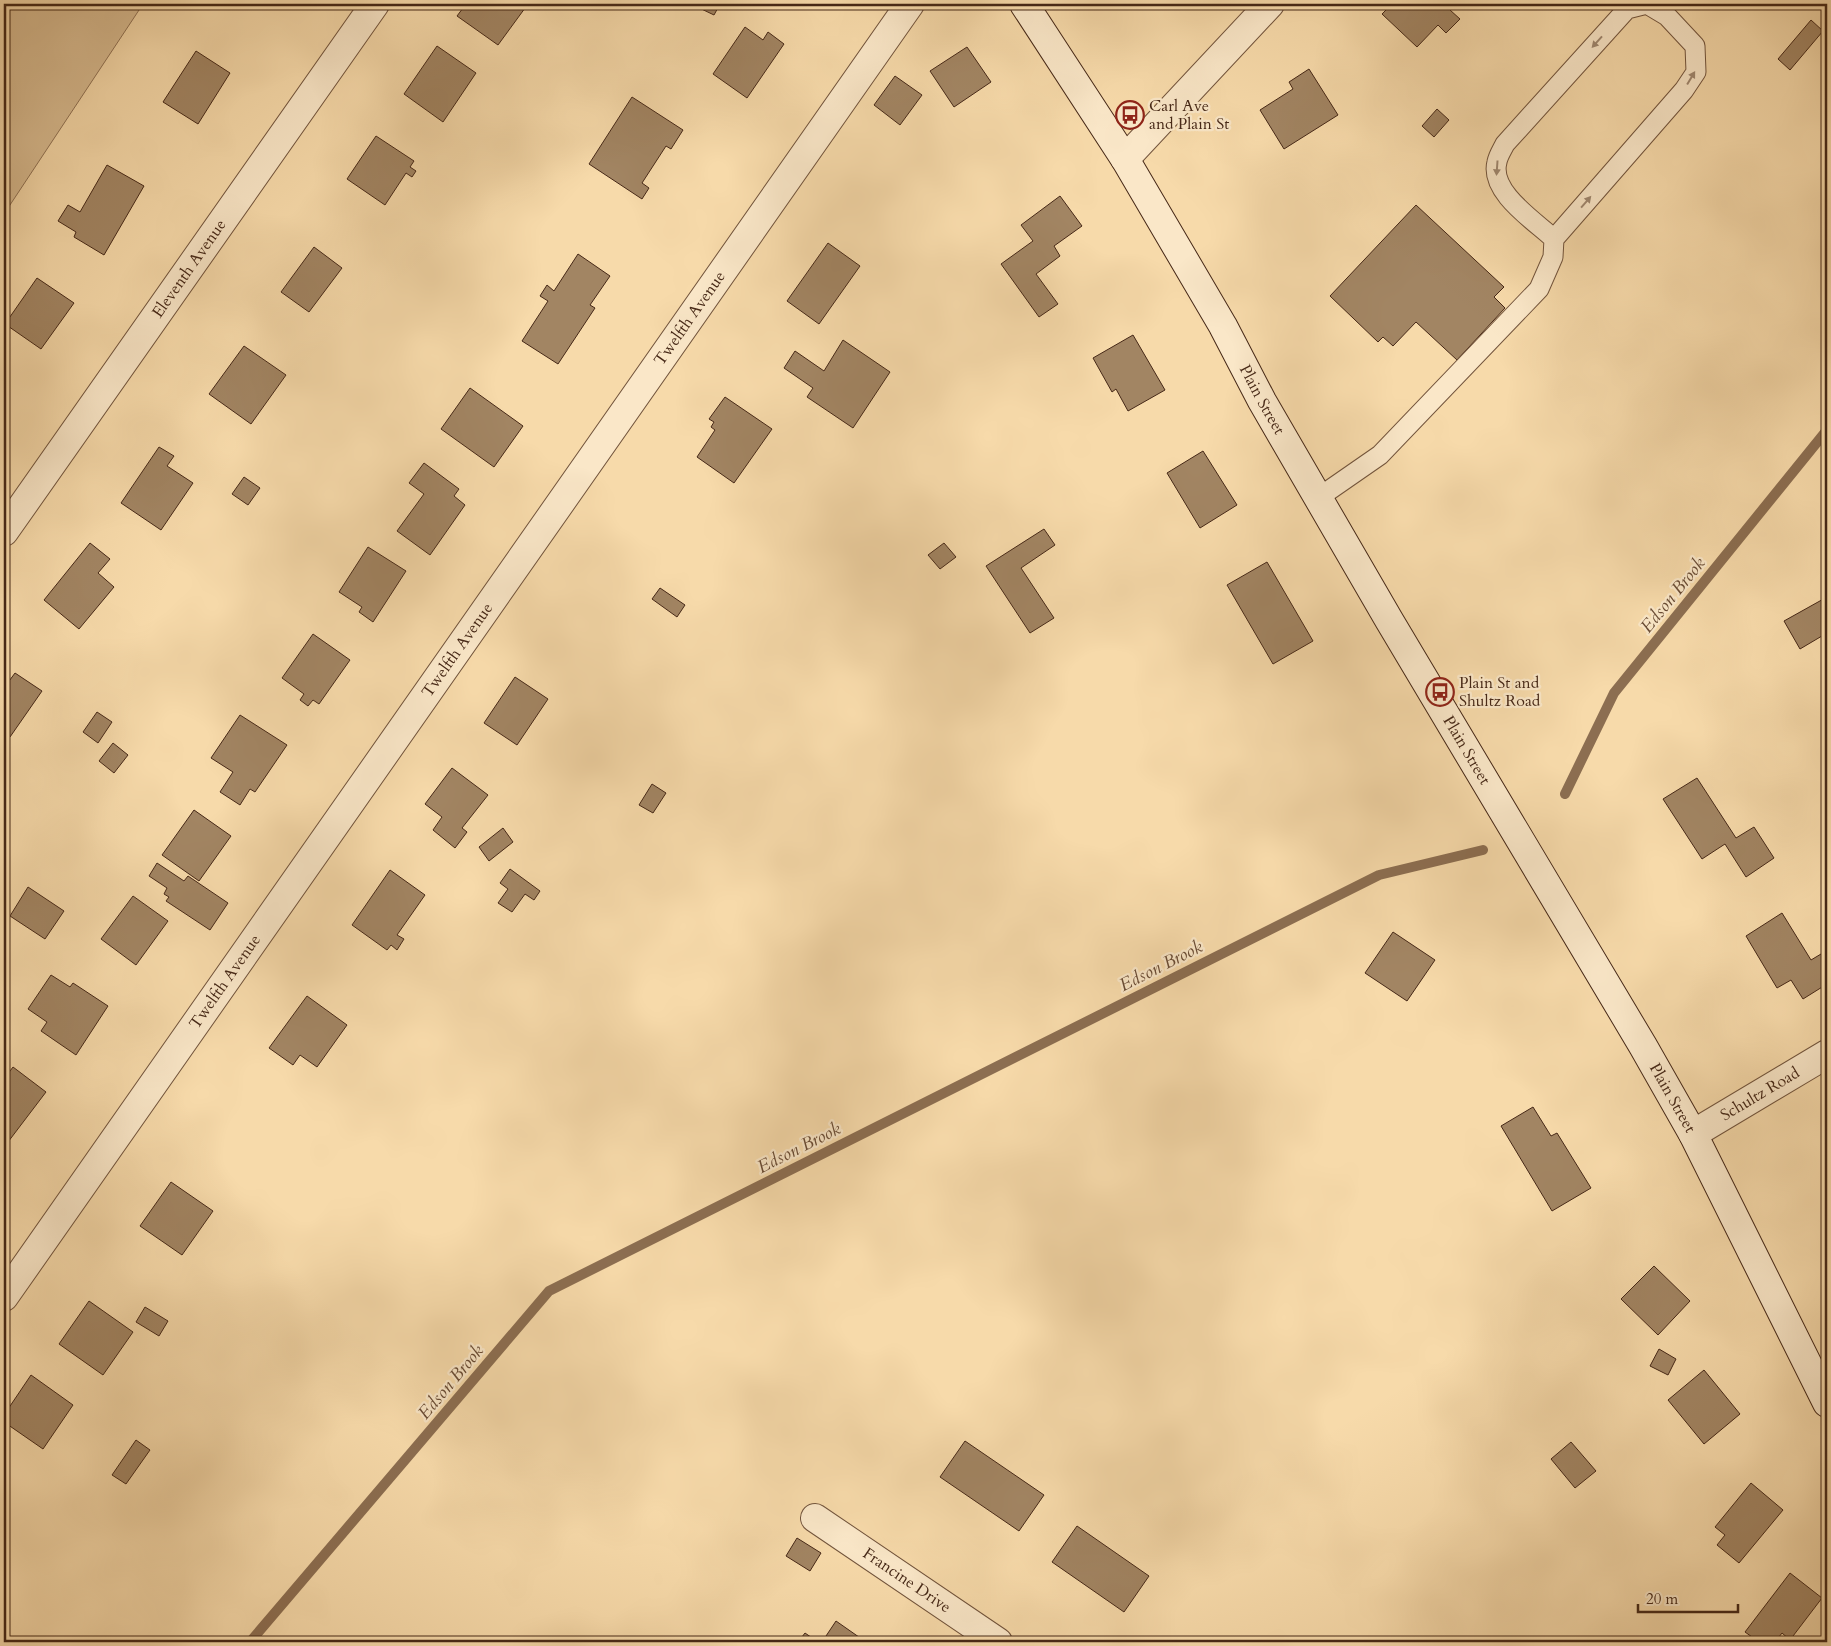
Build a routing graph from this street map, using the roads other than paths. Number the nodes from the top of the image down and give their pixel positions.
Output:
1 (375, 4) edge
2 (910, 4) edge
3 (1024, 4) edge
4 (1270, 4) edge
5 (1125, 159) junction
6 (1554, 239) junction
7 (1318, 498) junction
8 (4, 532) edge
9 (1827, 1054) edge
10 (1693, 1134) junction
11 (4, 1297) edge
12 (1827, 1404) edge
13 (815, 1518) dead end
14 (986, 1639) edge

1 - 8 street, Eleventh Avenue
2 - 11 street, Twelfth Avenue
3 - 5 street, Plain Street
4 - 5 street
5 - 7 street, Plain Street
6 -> 6 lane
6 - 7 lane
7 - 10 street, Plain Street
9 - 10 street, Schultz Road
10 - 12 street, Plain Street
13 - 14 street, Francine Drive

